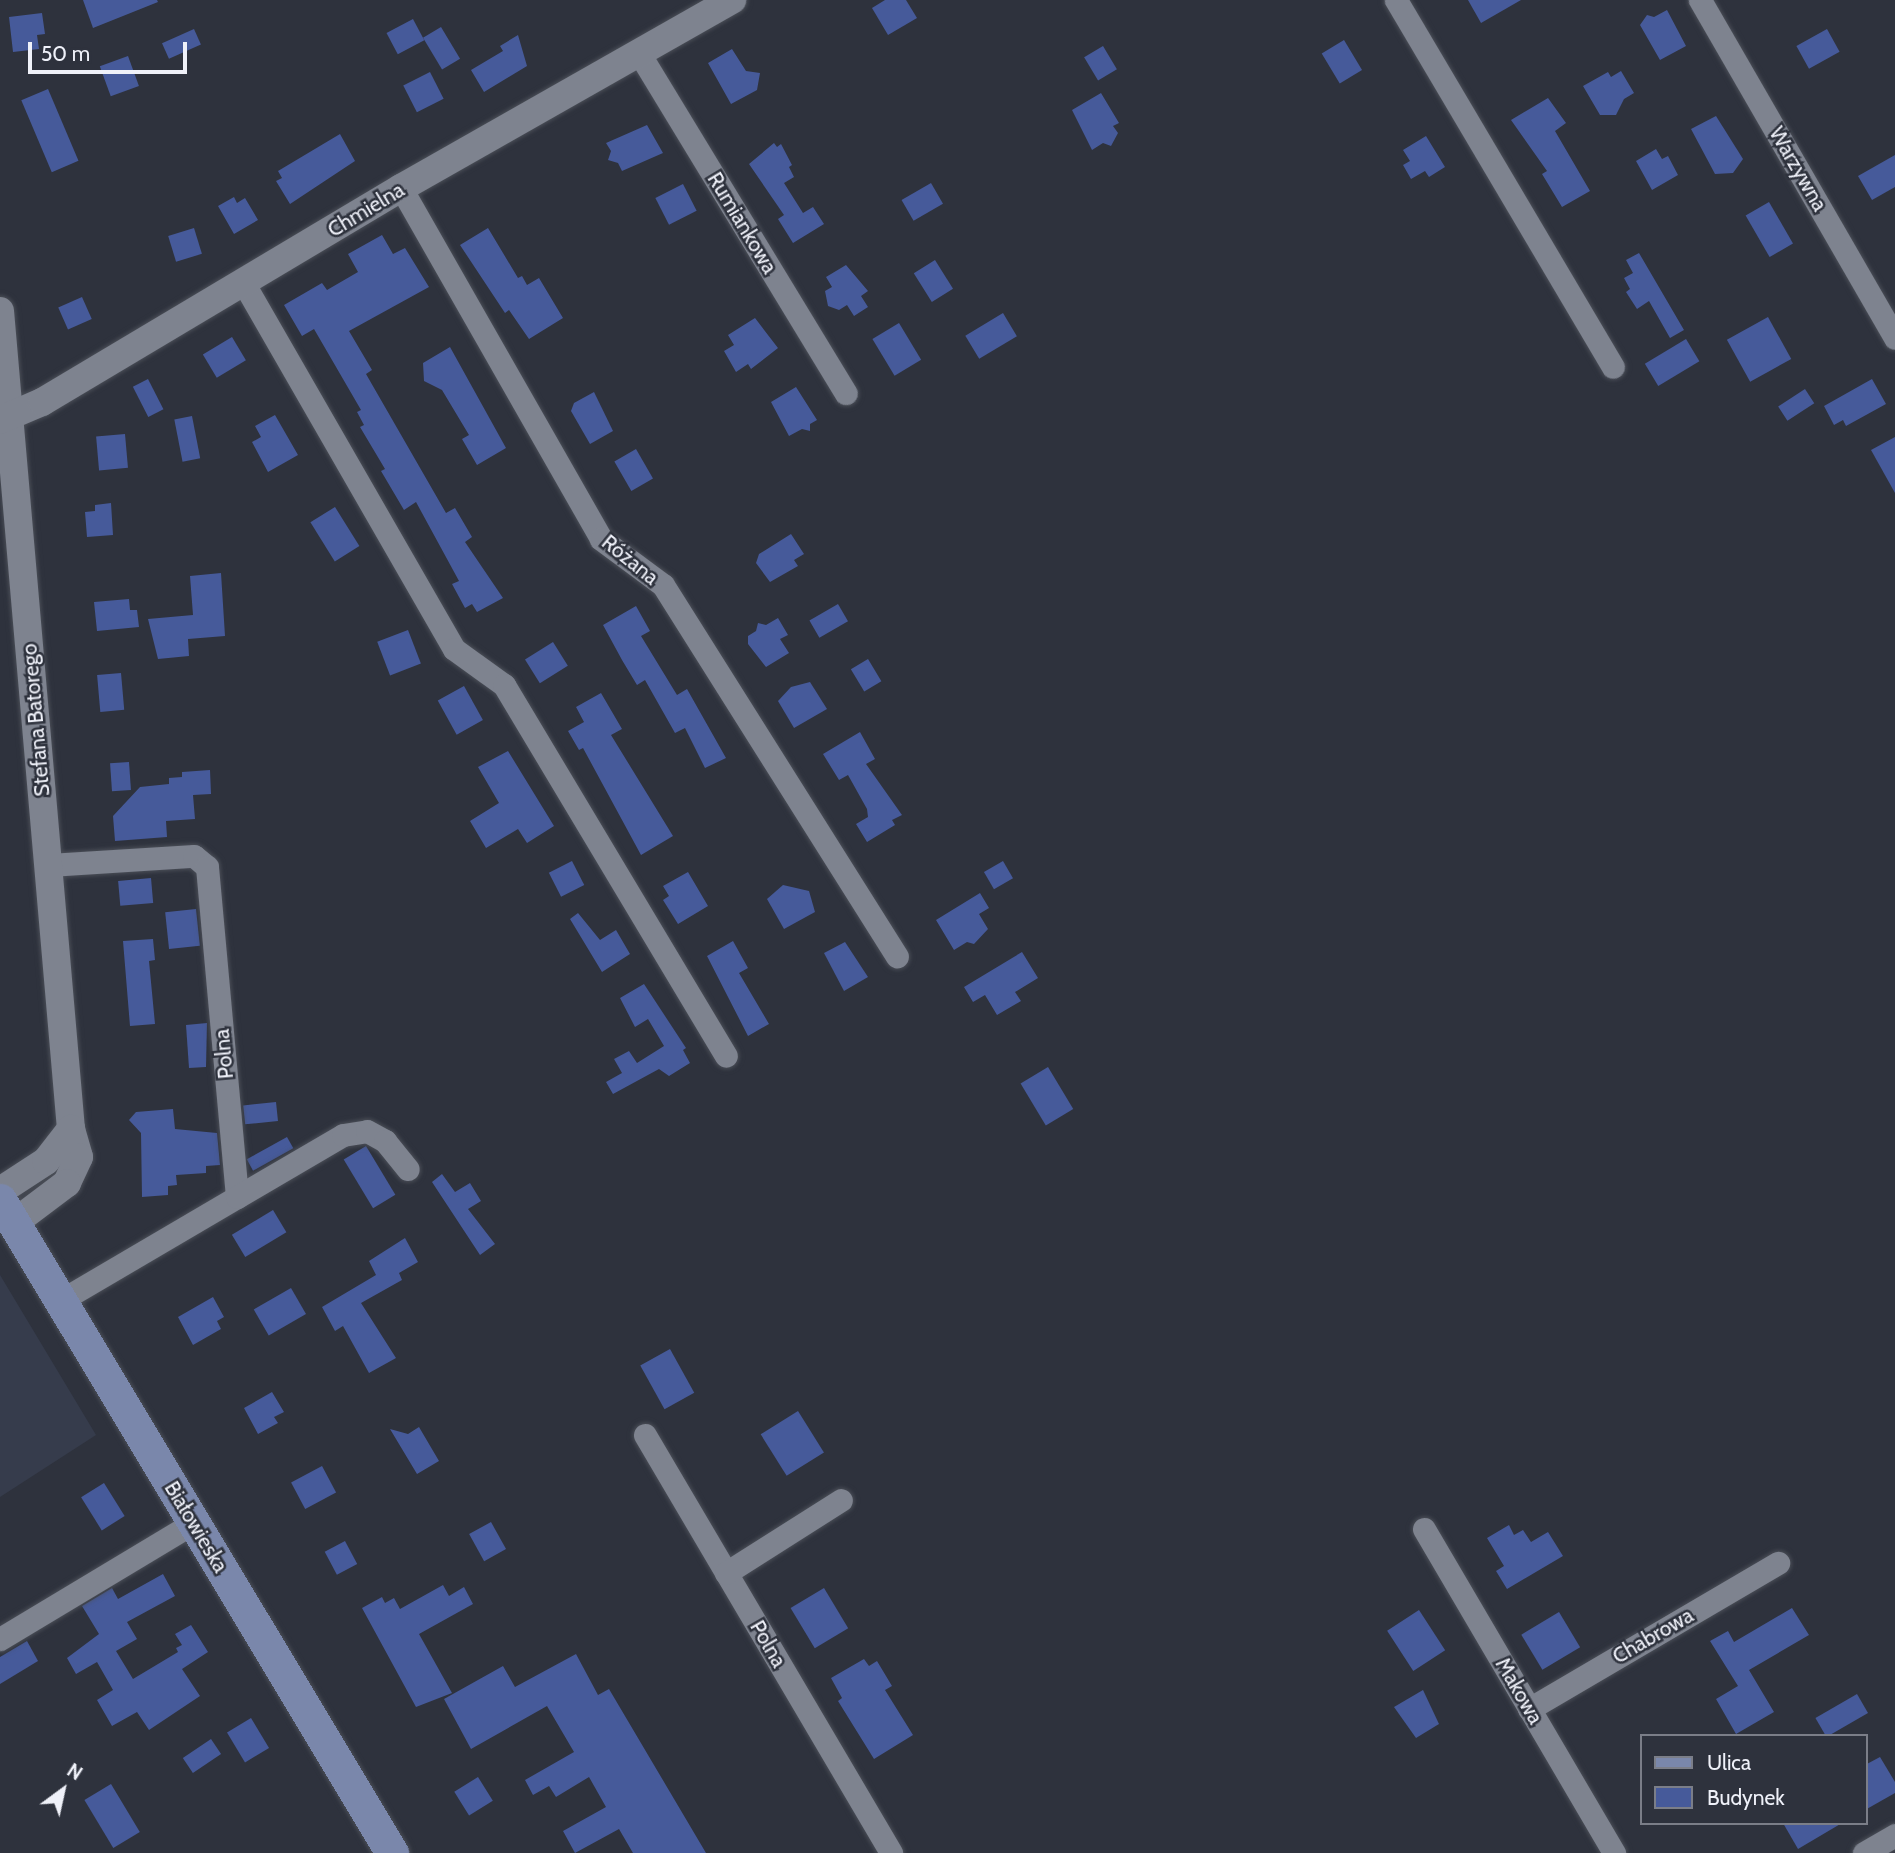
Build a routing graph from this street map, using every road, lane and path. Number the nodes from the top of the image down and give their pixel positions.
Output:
1 (732, 0) edge
2 (1396, 0) edge
3 (1700, 0) edge
4 (639, 53) junction
5 (401, 188) junction
6 (243, 282) junction
7 (0, 311) edge
8 (1895, 338) edge
9 (1613, 367) dead end
10 (846, 393) dead end
11 (4, 418) edge
12 (49, 865) junction
13 (897, 957) dead end
14 (726, 1056) dead end
15 (71, 1129) junction
16 (408, 1169) dead end
17 (0, 1191) edge
18 (237, 1197) junction
19 (7, 1212) edge
20 (60, 1301) junction
21 (645, 1435) dead end
22 (841, 1500) dead end
23 (193, 1523) junction
24 (1424, 1529) dead end
25 (1778, 1563) dead end
26 (726, 1573) junction
27 (0, 1639) edge
28 (1529, 1709) junction
29 (1895, 1835) edge
30 (392, 1853) edge
31 (891, 1853) edge
32 (1614, 1853) edge
33 (1864, 1853) edge

1 - 4 street, Chmielna
2 - 9 street
3 - 8 street, Warzywna
4 - 5 street, Chmielna
4 - 10 street, Rumiankowa
5 - 6 street, Chmielna
5 - 13 street, Różana
6 - 11 street, Chmielna
6 - 14 street
7 - 11 street, Stefana Batorego
11 - 12 street, Stefana Batorego
12 - 15 street, Stefana Batorego
12 - 18 street, Polna
15 - 17 street
15 - 19 street, Stefana Batorego
16 - 18 street
18 - 20 street
19 - 20 main road, Białowieska
20 - 23 main road, Białowieska
21 - 26 street, Polna
22 - 26 street
23 - 27 street
23 - 30 main road, Białowieska
24 - 28 street, Makowa
25 - 28 street, Chabrowa
26 - 31 street, Polna
28 - 32 street, Makowa
29 - 33 street

